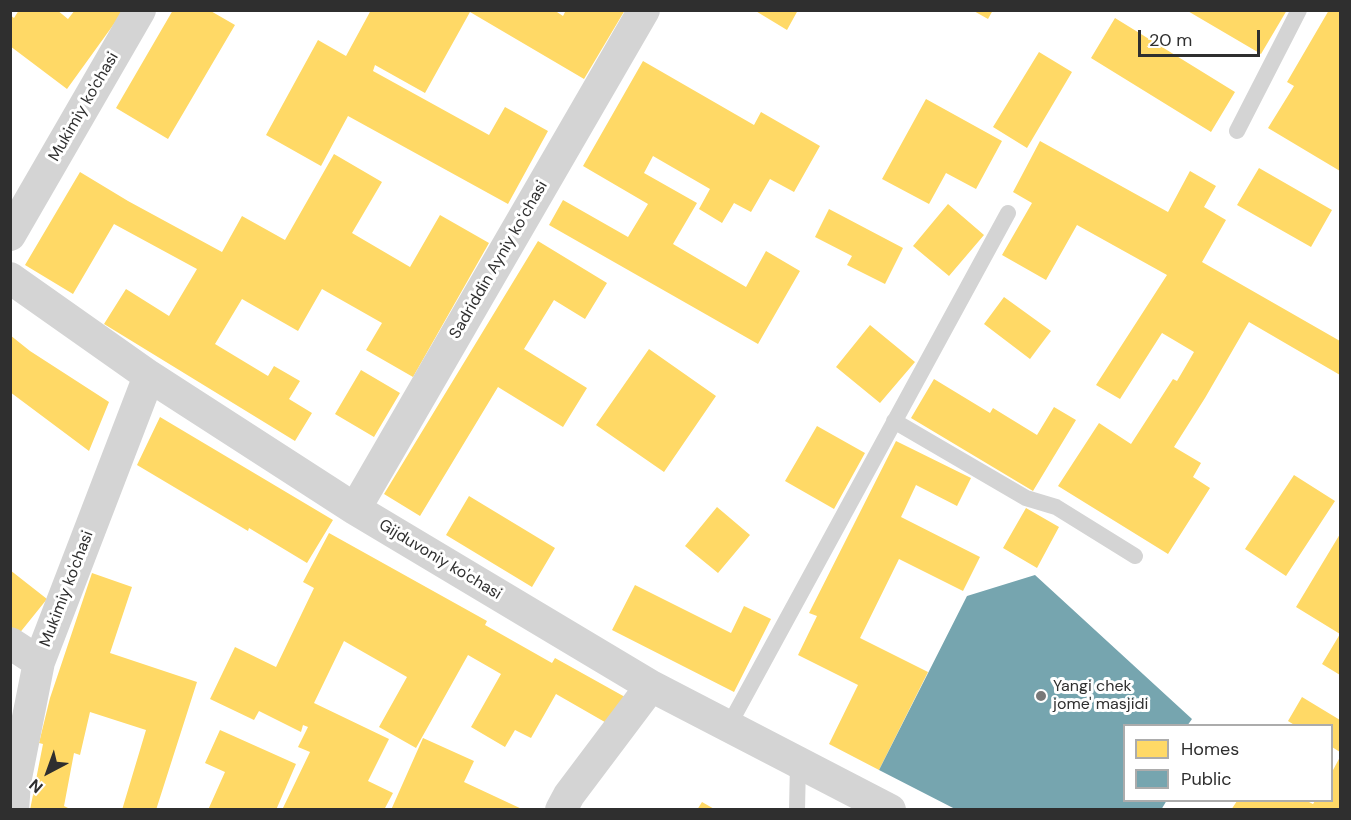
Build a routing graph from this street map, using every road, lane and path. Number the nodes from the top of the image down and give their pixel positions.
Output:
1 (140, 10) edge
2 (644, 10) edge
3 (1299, 10) edge
4 (1237, 131) dead end
5 (1008, 213) dead end
6 (10, 235) edge
7 (10, 278) edge
8 (149, 376) junction
9 (894, 421) junction
10 (355, 509) junction
11 (1135, 556) dead end
12 (10, 643) edge
13 (39, 662) junction
14 (651, 686) junction
15 (728, 727) junction
16 (798, 763) junction
17 (13, 810) edge
18 (561, 810) edge
19 (797, 810) edge
20 (890, 810) edge

1 - 6 street, Mukimiy ko'chasi
2 - 10 street, Sadriddin Ayniy koʻchasi
3 - 4 lane
5 - 9 lane
7 - 8 street, Gijduvoniy ko'chasi
8 - 10 street, Gijduvoniy ko'chasi
8 - 13 street, Mukimiy ko'chasi
9 - 11 lane
9 - 15 lane
10 - 14 street, Gijduvoniy ko'chasi
12 - 13 street
13 - 17 street, Mukimiy ko'chasi
14 - 15 street, Gijduvoniy ko'chasi
14 - 18 street
15 - 16 street, Gijduvoniy ko'chasi
16 - 19 lane
16 - 20 street, Gijduvoniy ko'chasi

